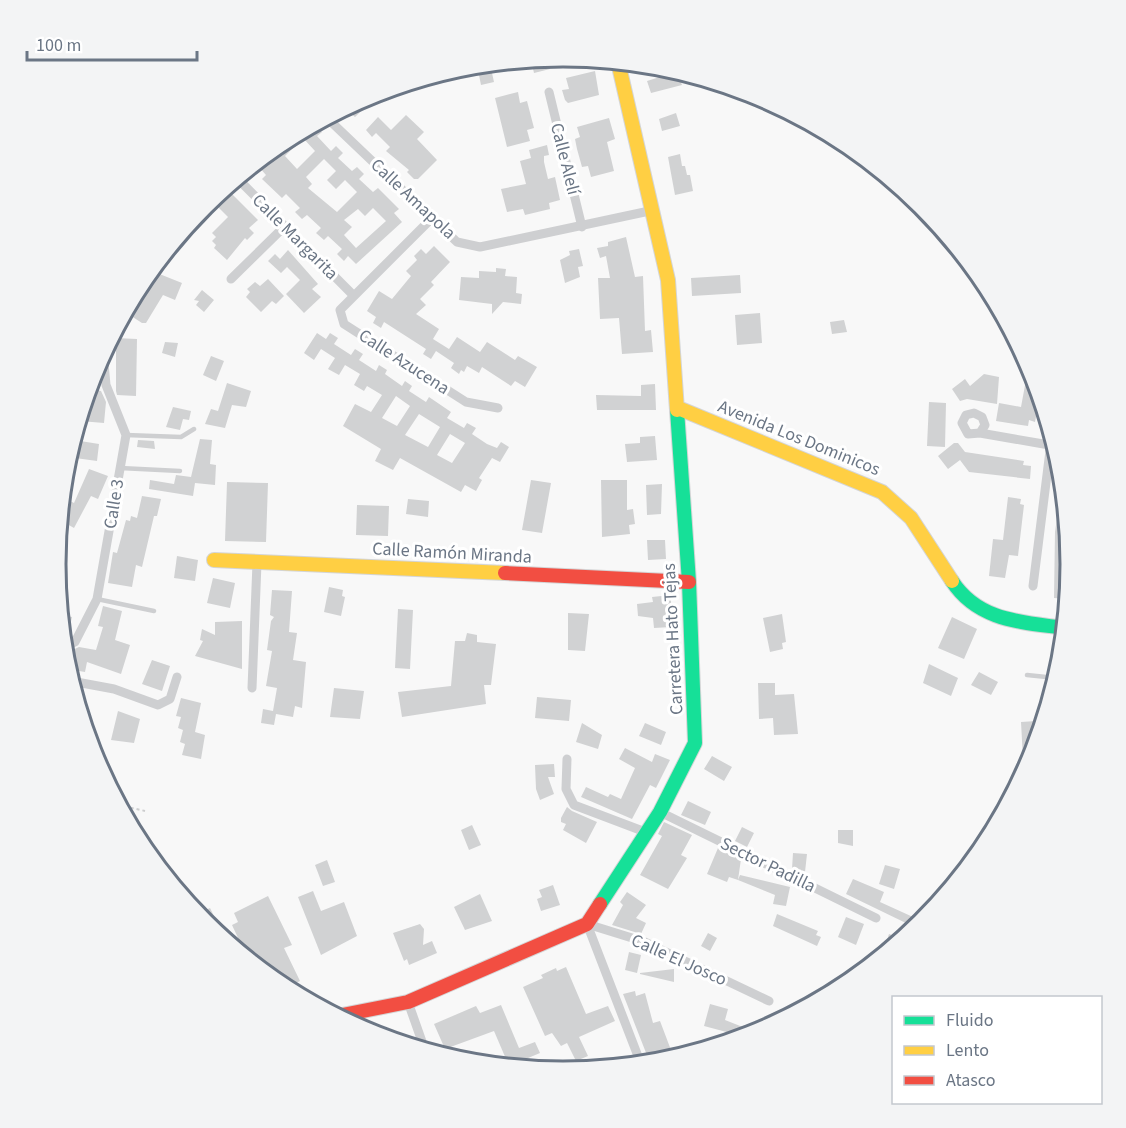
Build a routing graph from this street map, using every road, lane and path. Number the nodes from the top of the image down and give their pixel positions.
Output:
1 (620, 70) edge
2 (549, 92) dead end
3 (333, 124) edge
4 (243, 184) edge
5 (654, 210) junction
6 (431, 219) junction
7 (285, 226) junction
8 (582, 227) junction
9 (231, 279) dead end
10 (354, 296) junction
11 (105, 372) edge
12 (498, 408) dead end
13 (678, 408) junction
14 (194, 429) dead end
15 (980, 433) dead end
16 (126, 435) junction
17 (1045, 445) edge
18 (1049, 465) edge
19 (120, 468) junction
20 (180, 471) dead end
21 (214, 560) dead end
22 (257, 563) junction
23 (689, 582) junction
24 (1033, 586) dead end
25 (97, 599) junction
26 (154, 611) dead end
27 (1056, 627) edge
28 (73, 643) edge
29 (1027, 675) dead end
30 (177, 677) dead end
31 (1046, 677) edge
32 (81, 683) edge
33 (252, 687) dead end
34 (567, 759) dead end
35 (130, 808) edge
36 (146, 811) dead end
37 (660, 812) junction
38 (648, 833) junction
39 (876, 918) dead end
40 (587, 924) junction
41 (769, 1001) dead end
42 (408, 1002) junction
43 (351, 1013) edge
44 (422, 1040) edge
45 (638, 1055) edge

1 - 5 street, Carretera Hato Tejas
2 - 8 street, Calle Alelí
3 - 6 street, Calle Amapola
4 - 7 street, Calle Margarita
5 - 8 street, Calle Amapola
5 - 13 street, Carretera Hato Tejas
6 - 8 street, Calle Amapola
6 - 10 street, Calle Azucena
7 - 9 street
7 - 10 street, Calle Margarita
10 - 12 street, Calle Azucena
11 - 16 street
13 - 23 street, Carretera Hato Tejas
13 - 27 street, Avenida Los Dominicos
14 - 16 lane
15 - 17 street
16 - 19 street, Calle 3
18 - 24 street
19 - 20 lane
19 - 25 street, Calle 3
21 - 22 street, Calle Ramón Miranda
22 - 23 street, Calle Ramón Miranda
22 - 33 street
23 - 37 street, Carretera Hato Tejas
25 - 26 lane
25 - 28 street, Calle 3
29 - 31 lane
30 - 32 street
34 - 38 street
35 - 36 path
37 - 38 street, Carretera Hato Tejas
37 - 39 street, Sector Padilla
38 - 40 street, Carretera Hato Tejas
40 - 41 street, Calle El Josco
40 - 42 street
40 - 45 street
42 - 43 street
42 - 44 street

